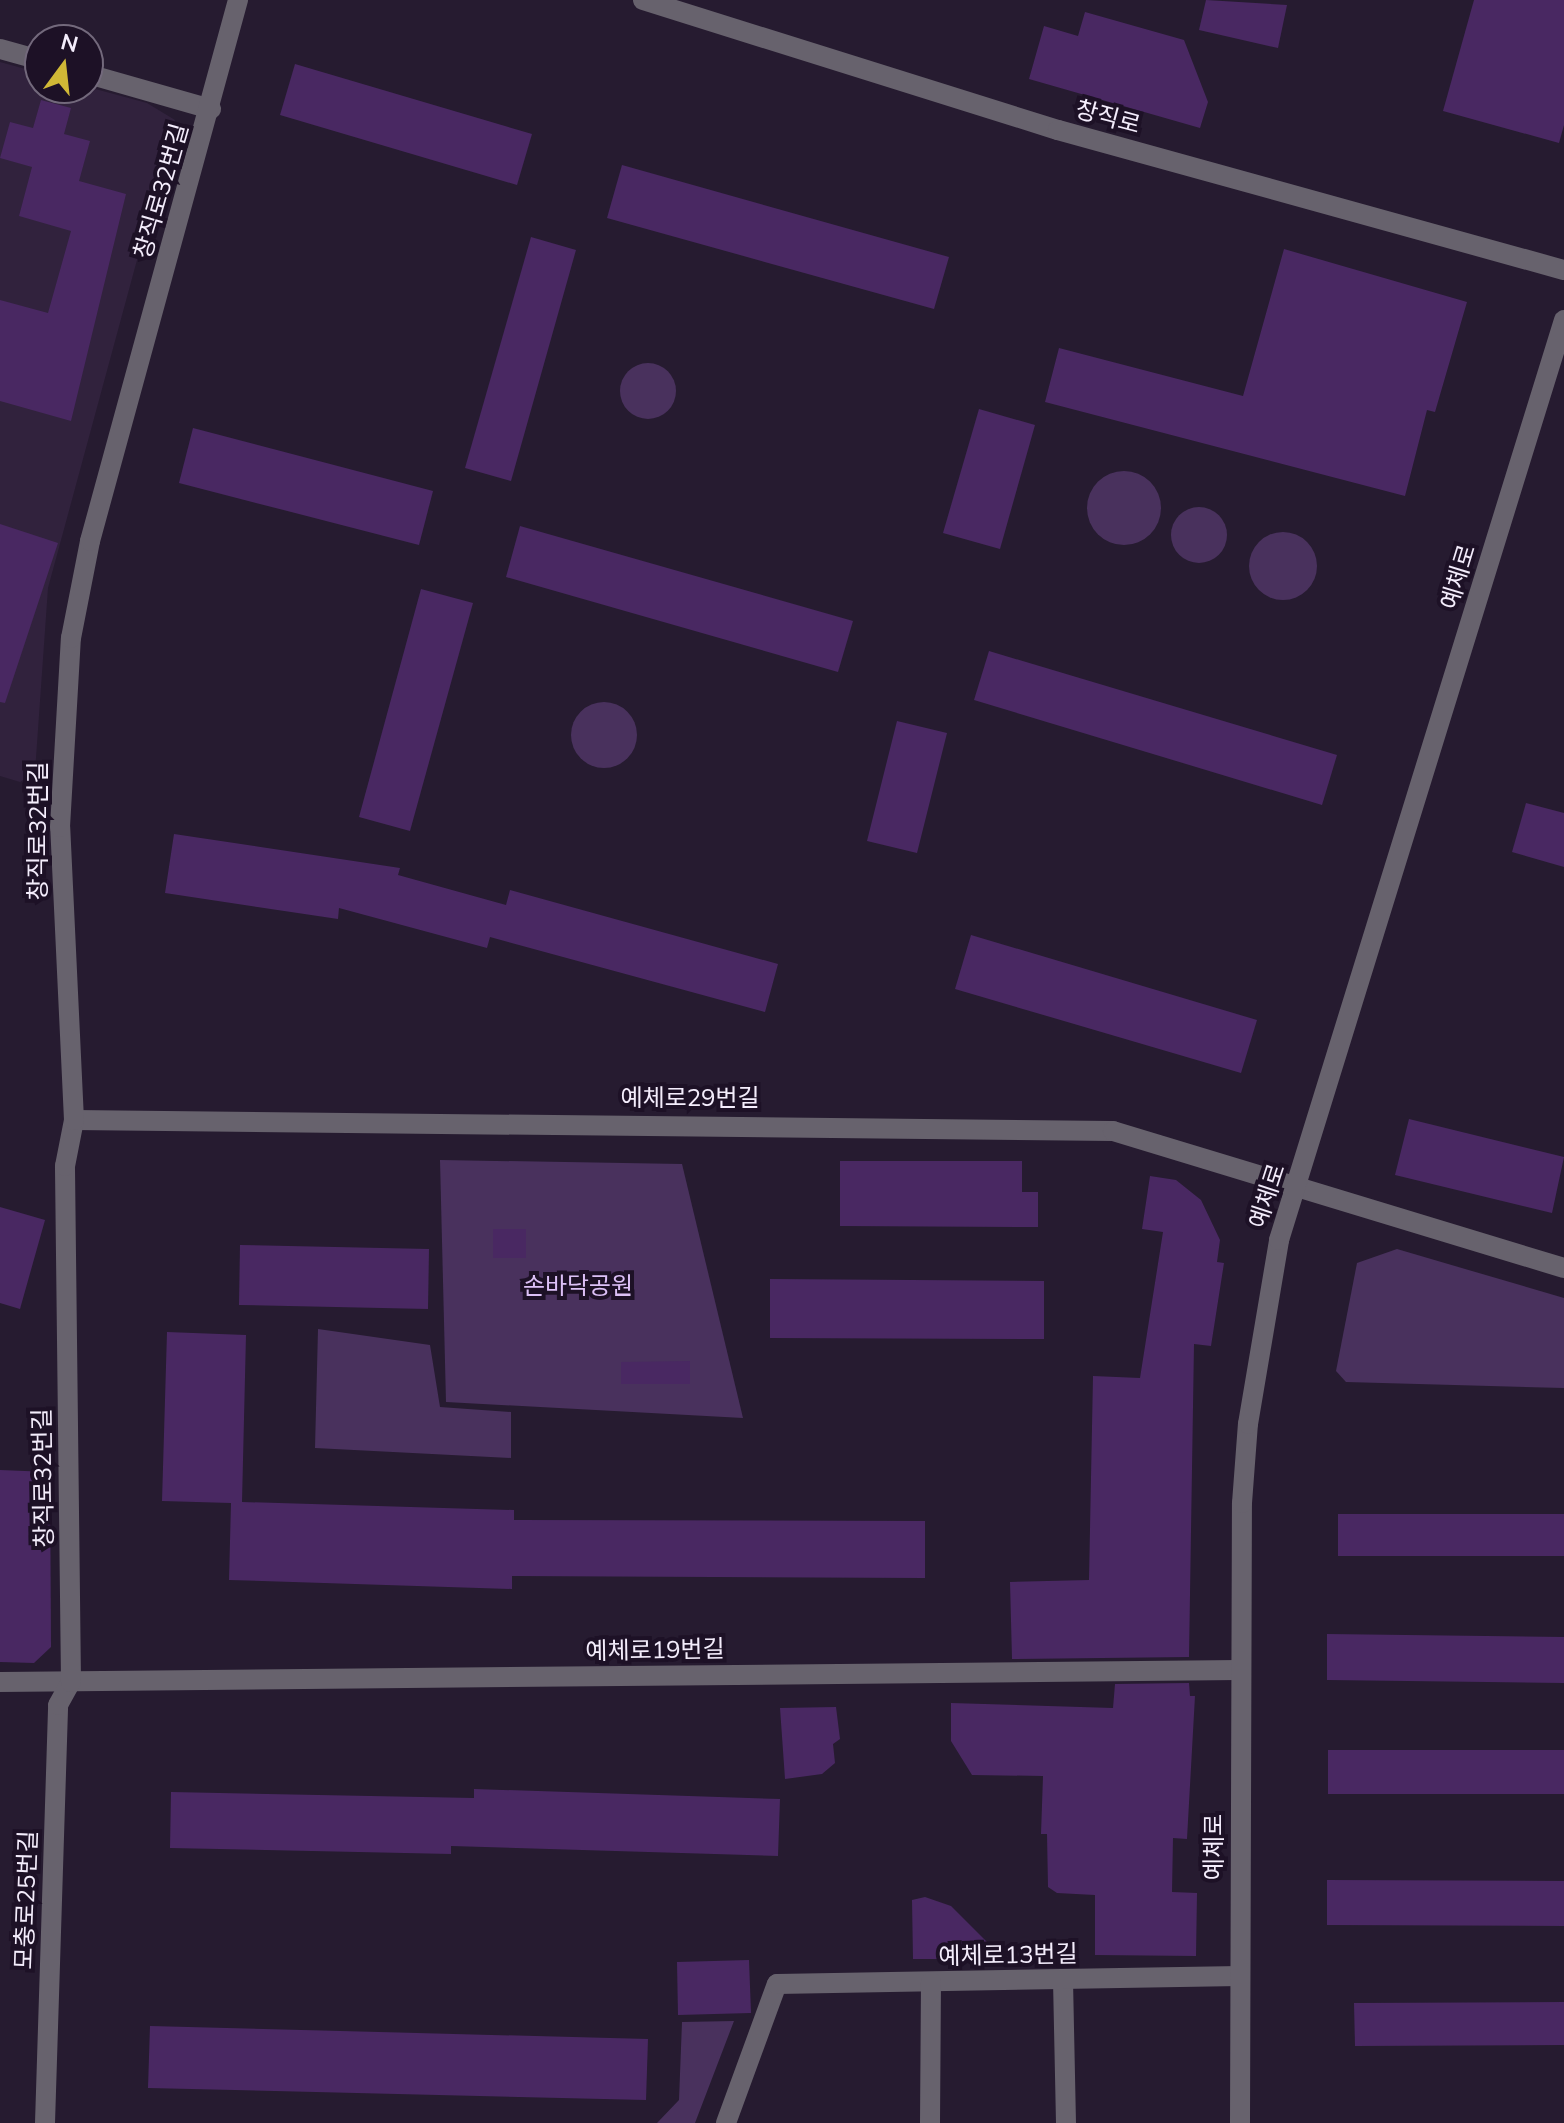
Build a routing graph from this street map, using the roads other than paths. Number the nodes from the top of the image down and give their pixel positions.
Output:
1 (238, 0) edge
2 (643, 0) edge
3 (0, 49) edge
4 (24, 56) edge
5 (104, 79) edge
6 (211, 109) junction
7 (1564, 270) edge
8 (1564, 320) edge
9 (74, 1120) junction
10 (1297, 1186) junction
11 (1564, 1268) edge
12 (1239, 1670) junction
13 (0, 1682) edge
14 (71, 1682) junction
15 (1240, 1976) junction
16 (1063, 1980) junction
17 (931, 1982) junction
18 (45, 2123) edge
19 (726, 2123) edge
20 (930, 2123) edge
21 (1066, 2123) edge
22 (1240, 2123) edge

1 - 6 street, 창직로32번길
2 - 7 street, 창직로
3 - 4 street
5 - 6 street
6 - 9 street, 창직로32번길
8 - 10 street, 예체로
9 - 10 street, 예체로29번길
9 - 14 street, 창직로32번길
10 - 11 street, 예체로29번길
10 - 12 street, 예체로
12 - 14 street, 예체로19번길
12 - 15 street, 예체로
13 - 14 street, 예체로19번길
14 - 18 street, 모충로25번길
15 - 16 street, 예체로13번길
15 - 22 street, 예체로
16 - 17 street, 예체로13번길
16 - 21 street
17 - 19 street, 예체로13번길
17 - 20 street

